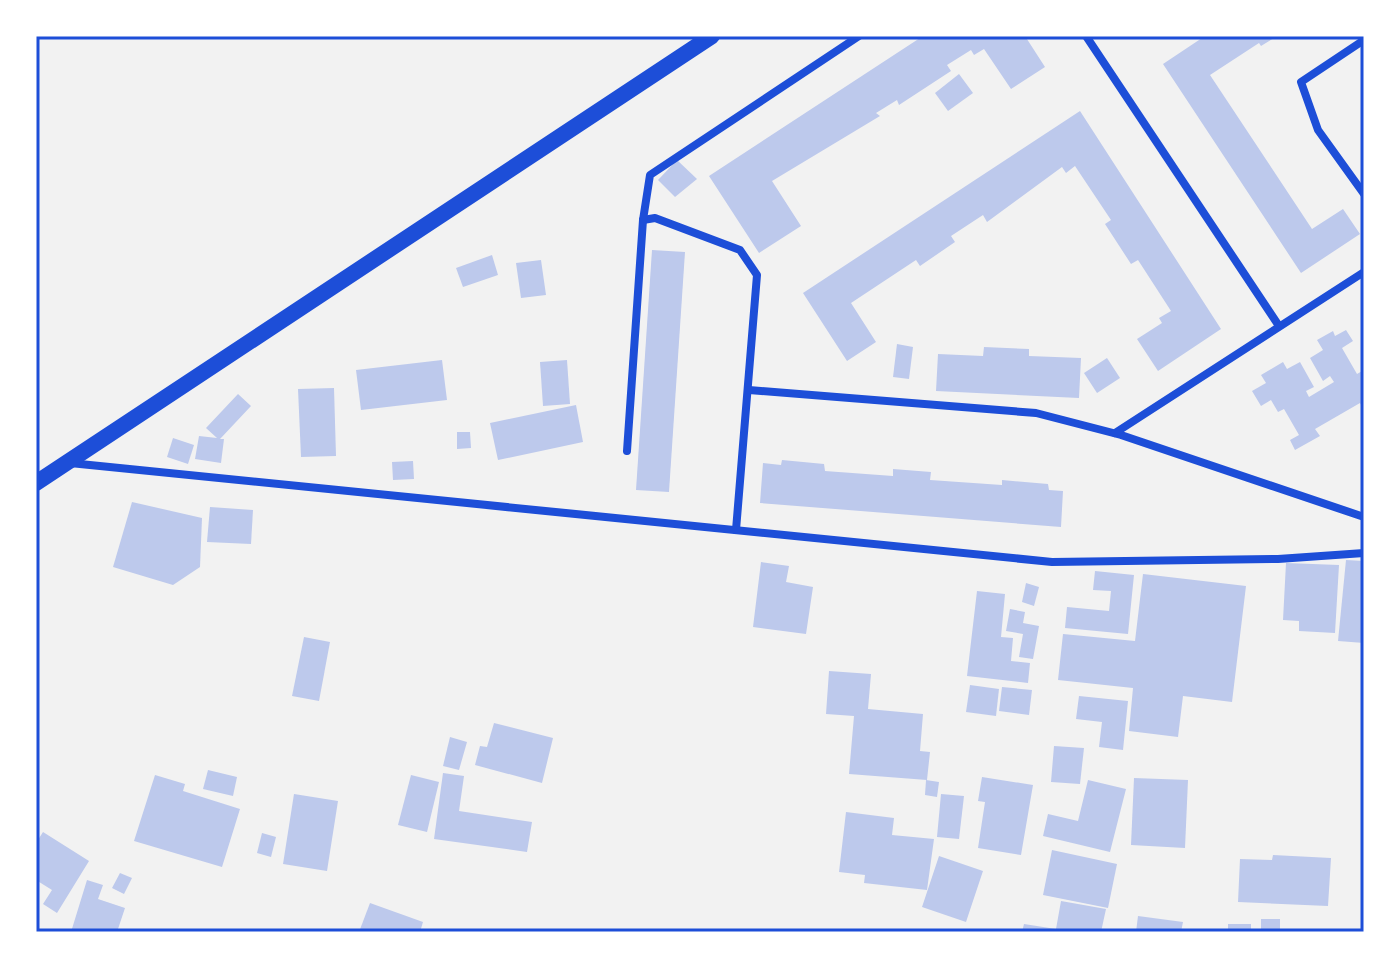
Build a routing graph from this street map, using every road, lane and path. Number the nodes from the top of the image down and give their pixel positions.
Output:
1 (712, 36) edge
2 (859, 36) edge
3 (1086, 36) edge
4 (1364, 40) edge
5 (1364, 194) edge
6 (643, 220) junction
7 (1364, 272) edge
8 (1279, 326) junction
9 (749, 390) junction
10 (1115, 433) junction
11 (627, 451) dead end
12 (66, 463) junction
13 (36, 483) edge
14 (1364, 517) edge
15 (736, 530) junction
16 (1364, 553) edge

1 - 12 main road
2 - 6 street
3 - 8 street
4 - 5 street
6 - 9 street
6 - 11 street
7 - 8 street
8 - 10 street
9 - 10 street
9 - 15 street
10 - 14 street
12 - 13 main road
12 - 15 street
15 - 16 street

